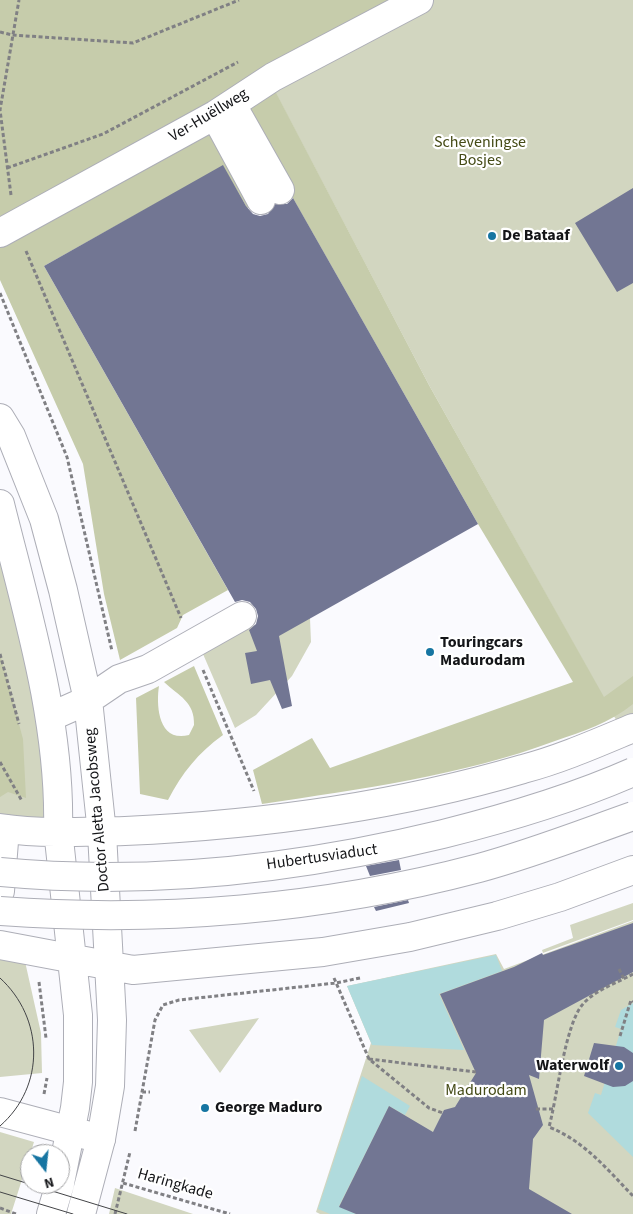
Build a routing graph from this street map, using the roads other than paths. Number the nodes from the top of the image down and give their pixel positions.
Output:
1 (419, 0) edge
2 (224, 110) junction
3 (270, 195) dead end
4 (7, 229) edge
5 (0, 418) edge
6 (0, 504) edge
7 (238, 608) dead end
8 (88, 700) junction
9 (50, 717) junction
10 (633, 728) edge
11 (633, 772) edge
12 (633, 816) edge
13 (3, 829) edge
14 (58, 830) junction
15 (102, 833) junction
16 (633, 870) edge
17 (0, 872) edge
18 (0, 891) edge
19 (0, 911) edge
20 (0, 945) edge
21 (71, 959) junction
22 (108, 966) junction
23 (0, 1112) edge
24 (71, 1131) junction
25 (101, 1140) junction
26 (68, 1144) edge
27 (57, 1194) edge
28 (51, 1214) edge
29 (81, 1214) edge

1 - 2 main road, Ver-Huëllweg
2 - 3 main road
2 - 4 main road, Ver-Huëllweg
5 - 8 main road, Doctor Aletta Jacobsweg
6 - 9 main road
7 - 8 main road
8 - 9 main road
8 - 15 main road, Doctor Aletta Jacobsweg
9 - 14 main road
10 - 15 main road
11 - 17 main road, Hubertusviaduct, bridge
12 - 19 main road, bridge
13 - 14 main road
13 - 18 main road
14 - 15 main road
14 - 21 main road
15 - 22 main road, Doctor Aletta Jacobsweg
16 - 22 main road
20 - 21 main road
21 - 22 main road
21 - 24 main road
22 - 25 main road, Doctor Aletta Jacobsweg
23 - 24 main road
24 - 25 main road
24 - 26 main road
25 - 29 main road, Doctor Aletta Jacobsweg
27 - 28 main road

